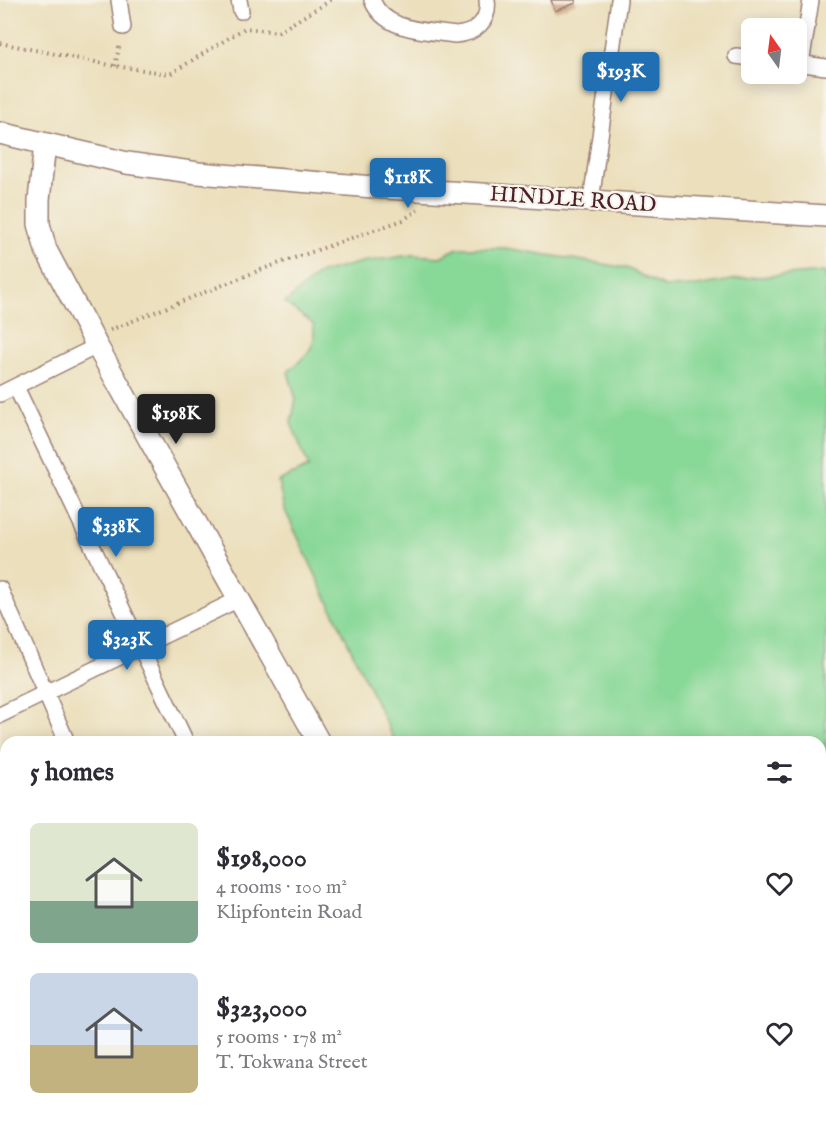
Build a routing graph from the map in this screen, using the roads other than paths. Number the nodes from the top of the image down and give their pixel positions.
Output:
1 (119, 0) edge
2 (372, 0) edge
3 (487, 0) edge
4 (619, 0) edge
5 (811, 0) edge
6 (807, 21) edge
7 (123, 27) road end
8 (807, 65) edge
9 (826, 67) edge
10 (0, 133) edge
11 (45, 144) junction
12 (591, 201) junction
13 (826, 216) edge
14 (101, 339) junction
15 (16, 387) junction
16 (0, 394) edge
17 (0, 589) edge
18 (239, 599) junction
19 (140, 647) junction
20 (44, 693) junction
21 (0, 715) edge
22 (64, 736) edge
23 (183, 736) edge
24 (316, 736) edge

1 - 7 street
2 - 3 street
4 - 12 street
5 - 6 street
8 - 9 street
10 - 11 main road, HINDLE ROAD
11 - 12 main road, HINDLE ROAD
11 - 14 main road
12 - 13 main road, HINDLE ROAD
14 - 15 street
14 - 18 main road
15 - 16 street
15 - 19 street
17 - 20 street
18 - 19 street
18 - 24 main road
19 - 20 street
19 - 23 street
20 - 21 street
20 - 22 street

